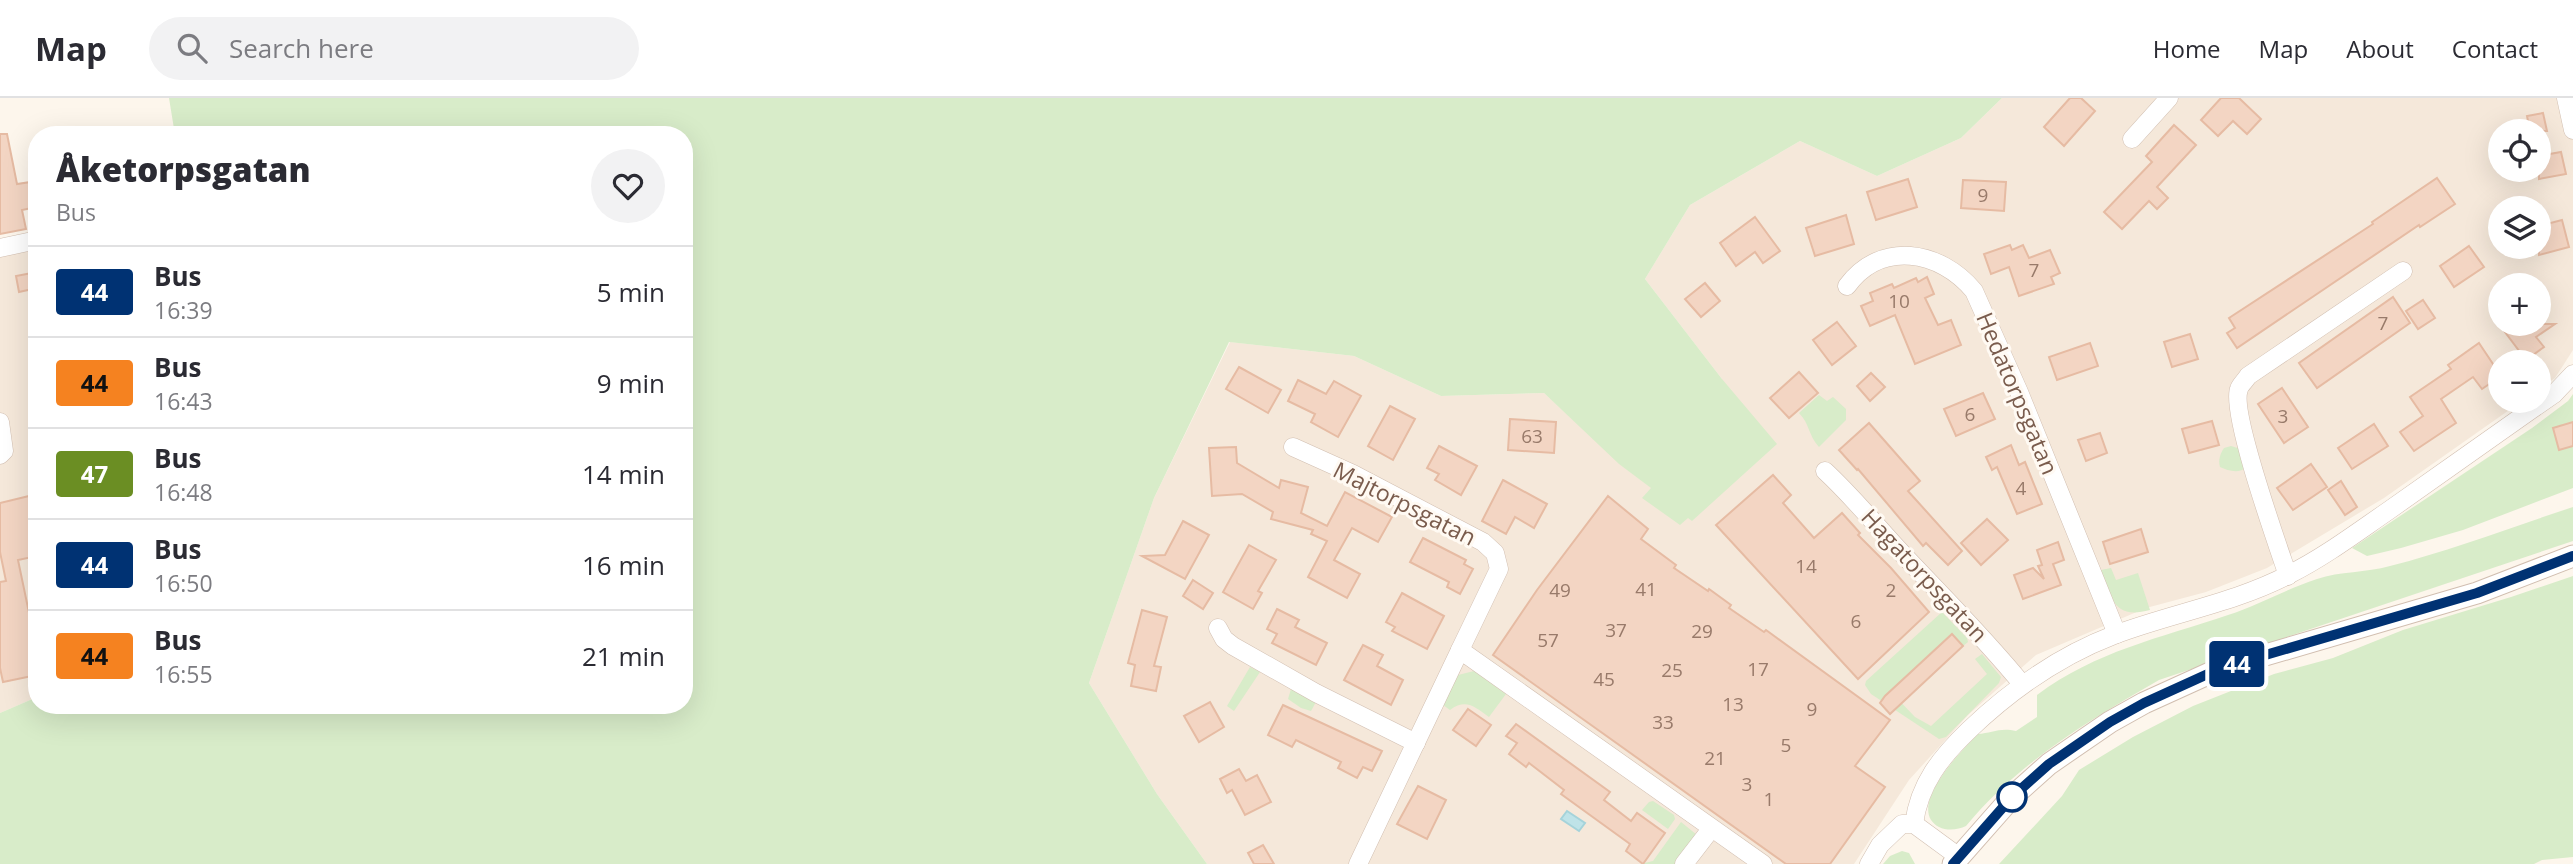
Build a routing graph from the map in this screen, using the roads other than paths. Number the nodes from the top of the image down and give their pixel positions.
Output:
1 (2169, 98) edge
2 (2566, 98) edge
3 (2573, 130) edge
4 (2132, 139) dead end
5 (28, 242) edge
6 (0, 248) edge
7 (2403, 271) dead end
8 (1847, 286) dead end
9 (2573, 374) edge
10 (0, 422) edge
11 (1293, 447) dead end
12 (0, 455) edge
13 (1825, 471) dead end
14 (2573, 556) edge
15 (2288, 576) junction
16 (1218, 628) dead end
17 (2117, 634) junction
18 (1460, 650) junction
19 (2022, 684) junction
20 (1416, 743) junction
21 (1914, 824) junction
22 (1711, 829) junction
23 (1956, 861) edge
24 (1358, 864) edge
25 (1684, 864) edge
26 (1763, 864) edge
27 (1869, 864) edge

1 - 4 street
2 - 3 street
5 - 6 street
7 - 15 street
8 - 17 street, Hedatorpsgatan
9 - 15 street
10 - 12 street
11 - 18 street, Majtorpsgatan
13 - 19 street, Hagatorpsgatan
14 - 23 street
15 - 17 street
16 - 20 street
17 - 19 street
18 - 20 street, Majtorpsgatan
18 - 22 street
19 - 21 street
20 - 24 street, Majtorpsgatan
21 - 23 street
21 - 27 street
22 - 25 street
22 - 26 street

